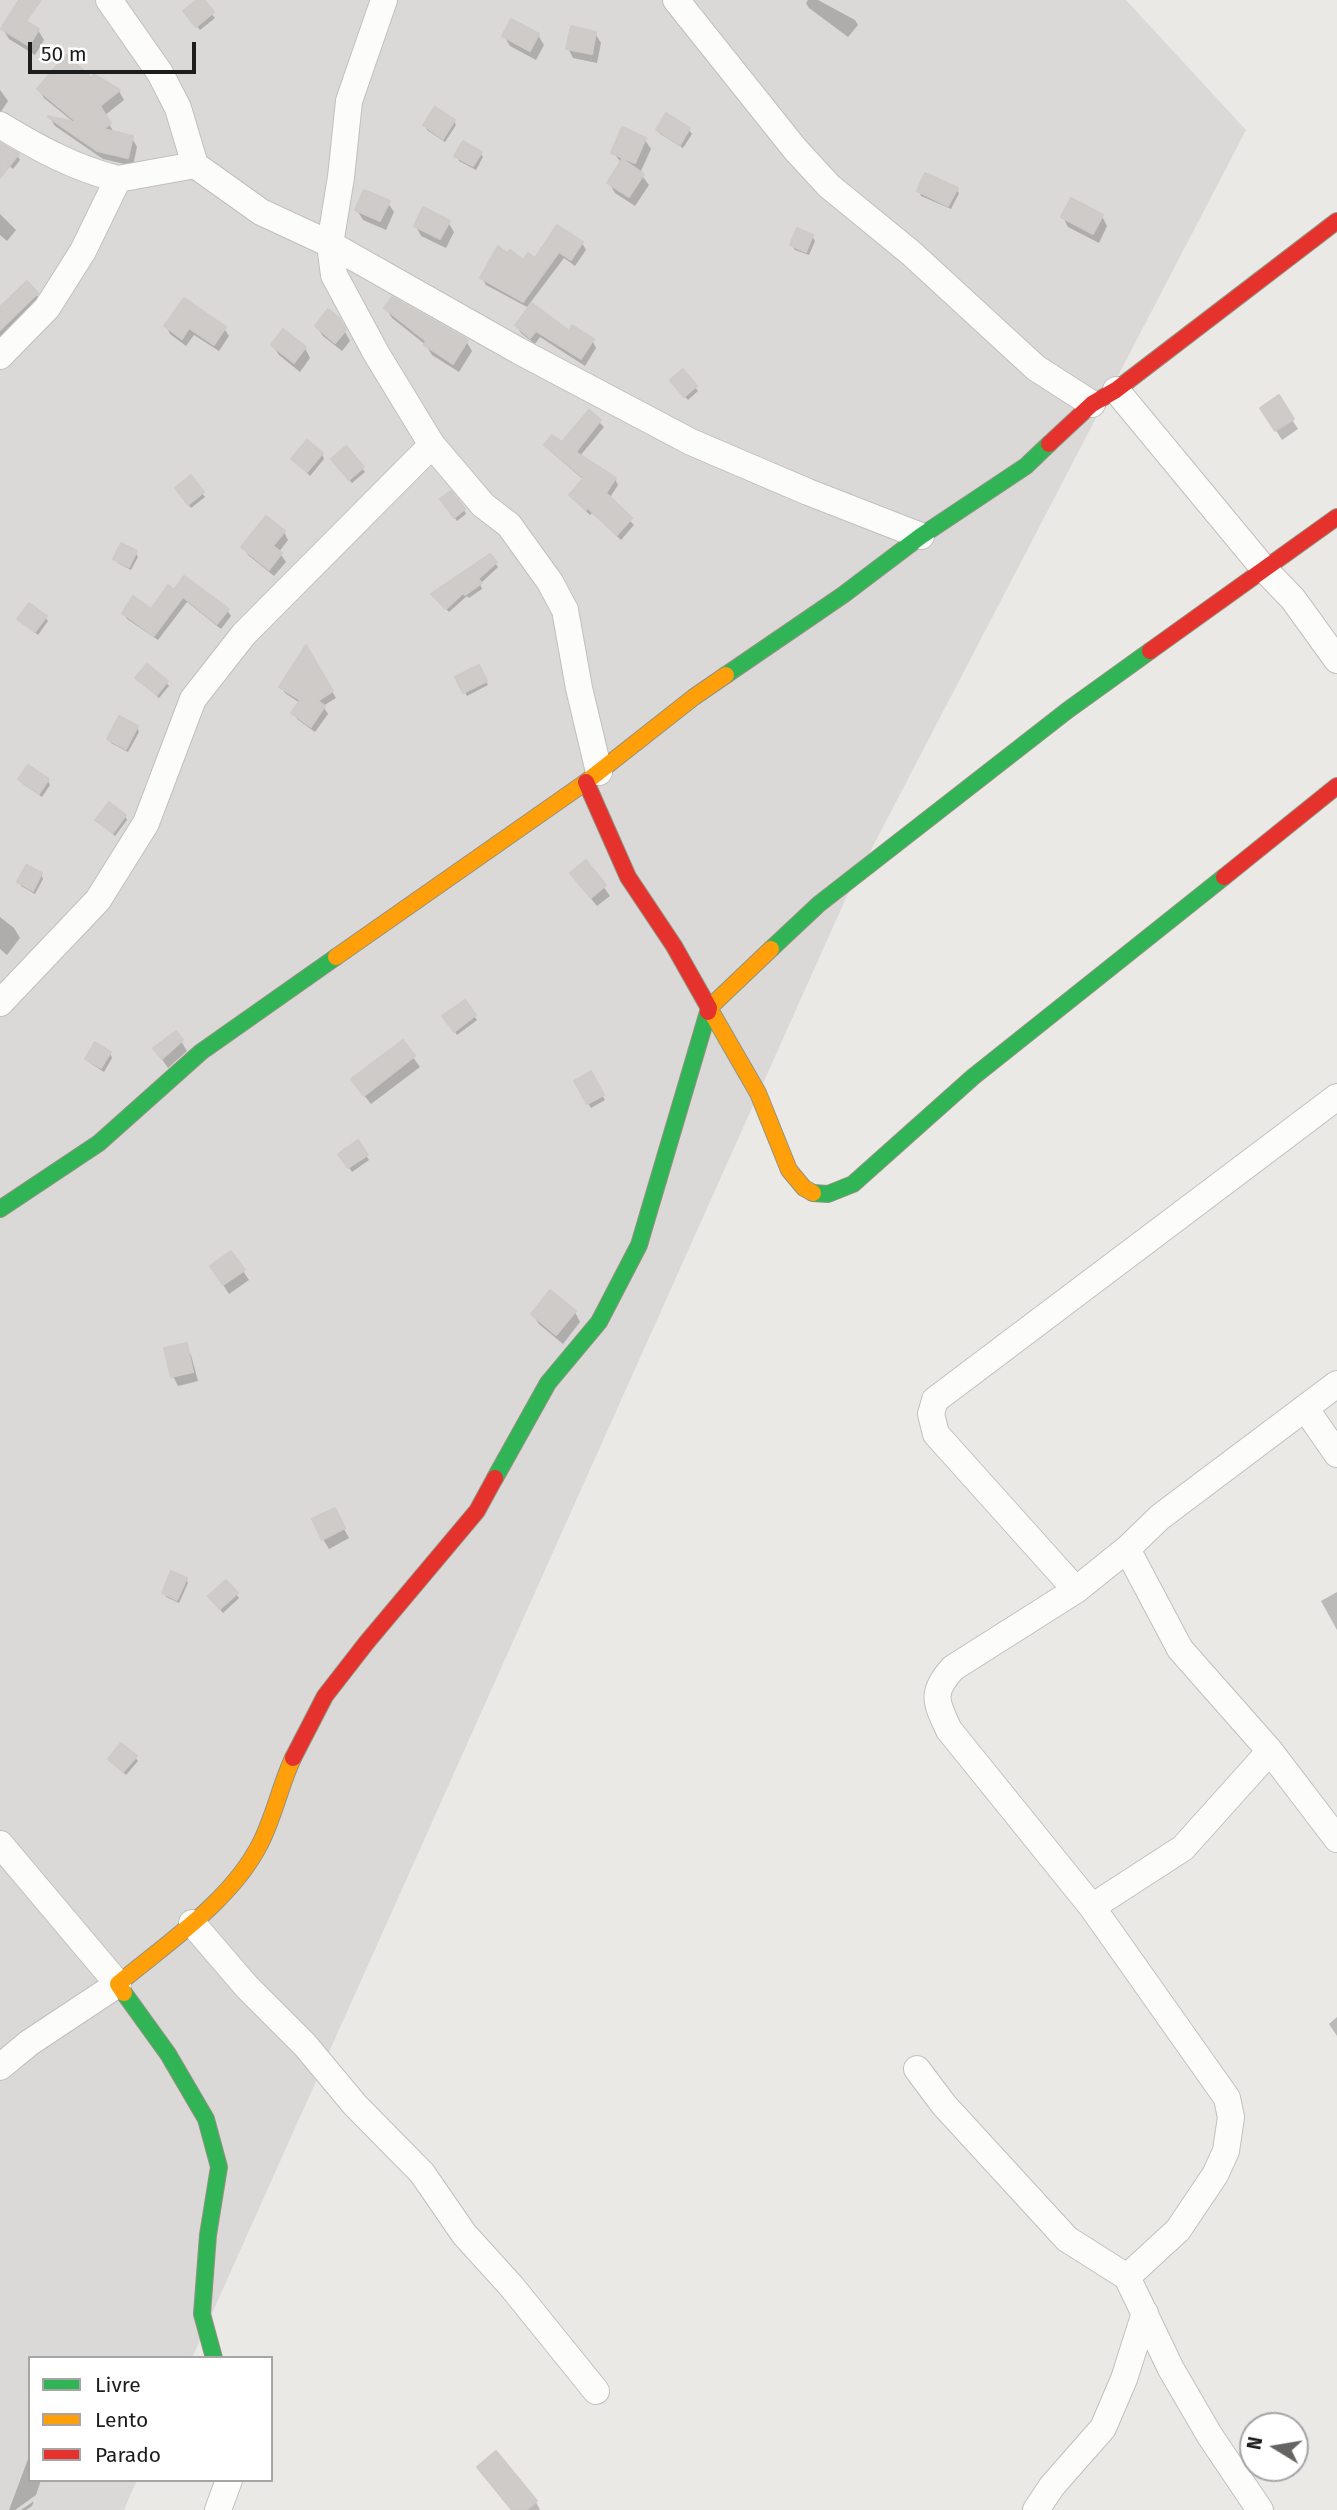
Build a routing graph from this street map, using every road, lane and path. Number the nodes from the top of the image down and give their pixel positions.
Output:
1 (109, 0) edge
2 (384, 0) edge
3 (676, 0) edge
4 (0, 125) edge
5 (195, 165) junction
6 (118, 179) junction
7 (1337, 220) edge
8 (330, 244) junction
9 (0, 356) edge
10 (1116, 390) junction
11 (1092, 404) junction
12 (432, 445) junction
13 (1337, 517) edge
14 (921, 536) junction
15 (1265, 569) junction
16 (1337, 660) edge
17 (592, 777) junction
18 (1337, 786) edge
19 (0, 1003) edge
20 (709, 1008) junction
21 (1337, 1097) edge
22 (0, 1209) edge
23 (1337, 1384) edge
24 (1306, 1408) junction
25 (1337, 1454) edge
26 (1127, 1549) junction
27 (1076, 1590) junction
28 (1270, 1751) junction
29 (1337, 1839) edge
30 (0, 1844) edge
31 (1092, 1907) junction
32 (192, 1923) junction
33 (118, 1984) junction
34 (0, 2067) edge
35 (917, 2068) dead end
36 (1127, 2277) junction
37 (1145, 2313) junction
38 (213, 2356) edge
39 (596, 2392) dead end
40 (228, 2482) edge
41 (218, 2510) edge
42 (1036, 2510) edge
43 (1260, 2510) edge

1 - 5 street
2 - 8 street
3 - 11 street
4 - 6 street
5 - 6 street
5 - 8 street
6 - 9 street
7 - 10 street
8 - 12 street
8 - 14 street
10 - 11 street
10 - 15 street
11 - 14 street
12 - 17 street
12 - 19 street
13 - 15 street
14 - 17 street
15 - 16 street
15 - 20 street
17 - 20 street
17 - 22 street
18 - 20 street
20 - 32 street
21 - 27 street
23 - 24 street
24 - 25 street
24 - 26 street
26 - 27 street
26 - 28 street
27 - 31 street
28 - 29 street
28 - 31 street
30 - 33 street
31 - 36 street
32 - 33 street
32 - 39 street
33 - 34 street
33 - 38 street
35 - 36 street
36 - 37 street
37 - 42 street
37 - 43 street
40 - 41 street

